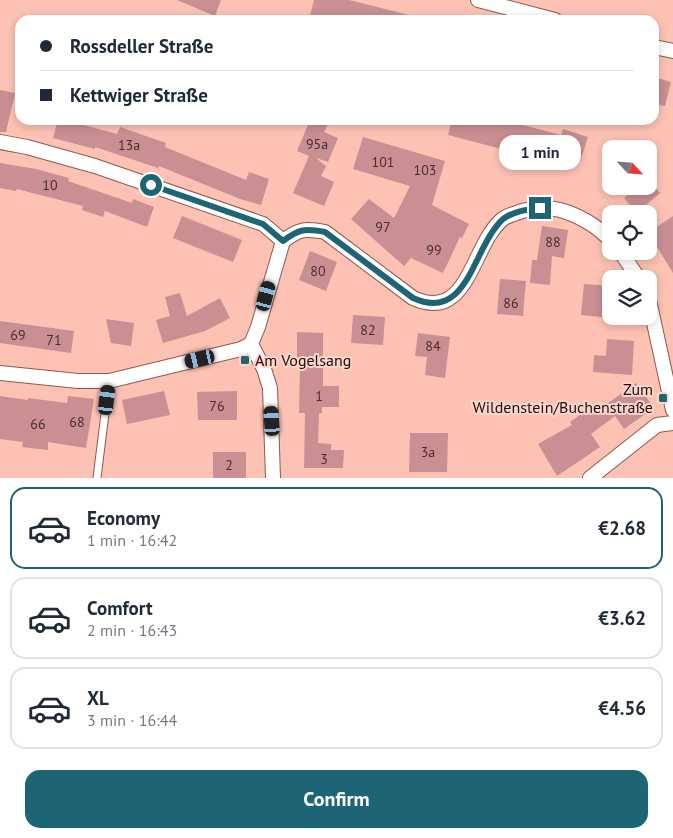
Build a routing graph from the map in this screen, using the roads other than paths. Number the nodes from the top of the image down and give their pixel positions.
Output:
1 (478, 0) edge
2 (536, 15) edge
3 (659, 47) edge
4 (673, 50) edge
5 (0, 142) edge
6 (602, 233) edge
7 (283, 241) junction
8 (654, 325) edge
9 (251, 344) junction
10 (0, 373) edge
11 (109, 381) junction
12 (673, 410) edge
13 (673, 423) edge
14 (98, 478) edge
15 (273, 478) edge
16 (590, 478) edge

1 - 2 street
3 - 4 street
5 - 7 street
6 - 7 street
7 - 9 street
8 - 12 street
9 - 11 street
9 - 15 street
10 - 11 street
11 - 14 lane
13 - 16 street

